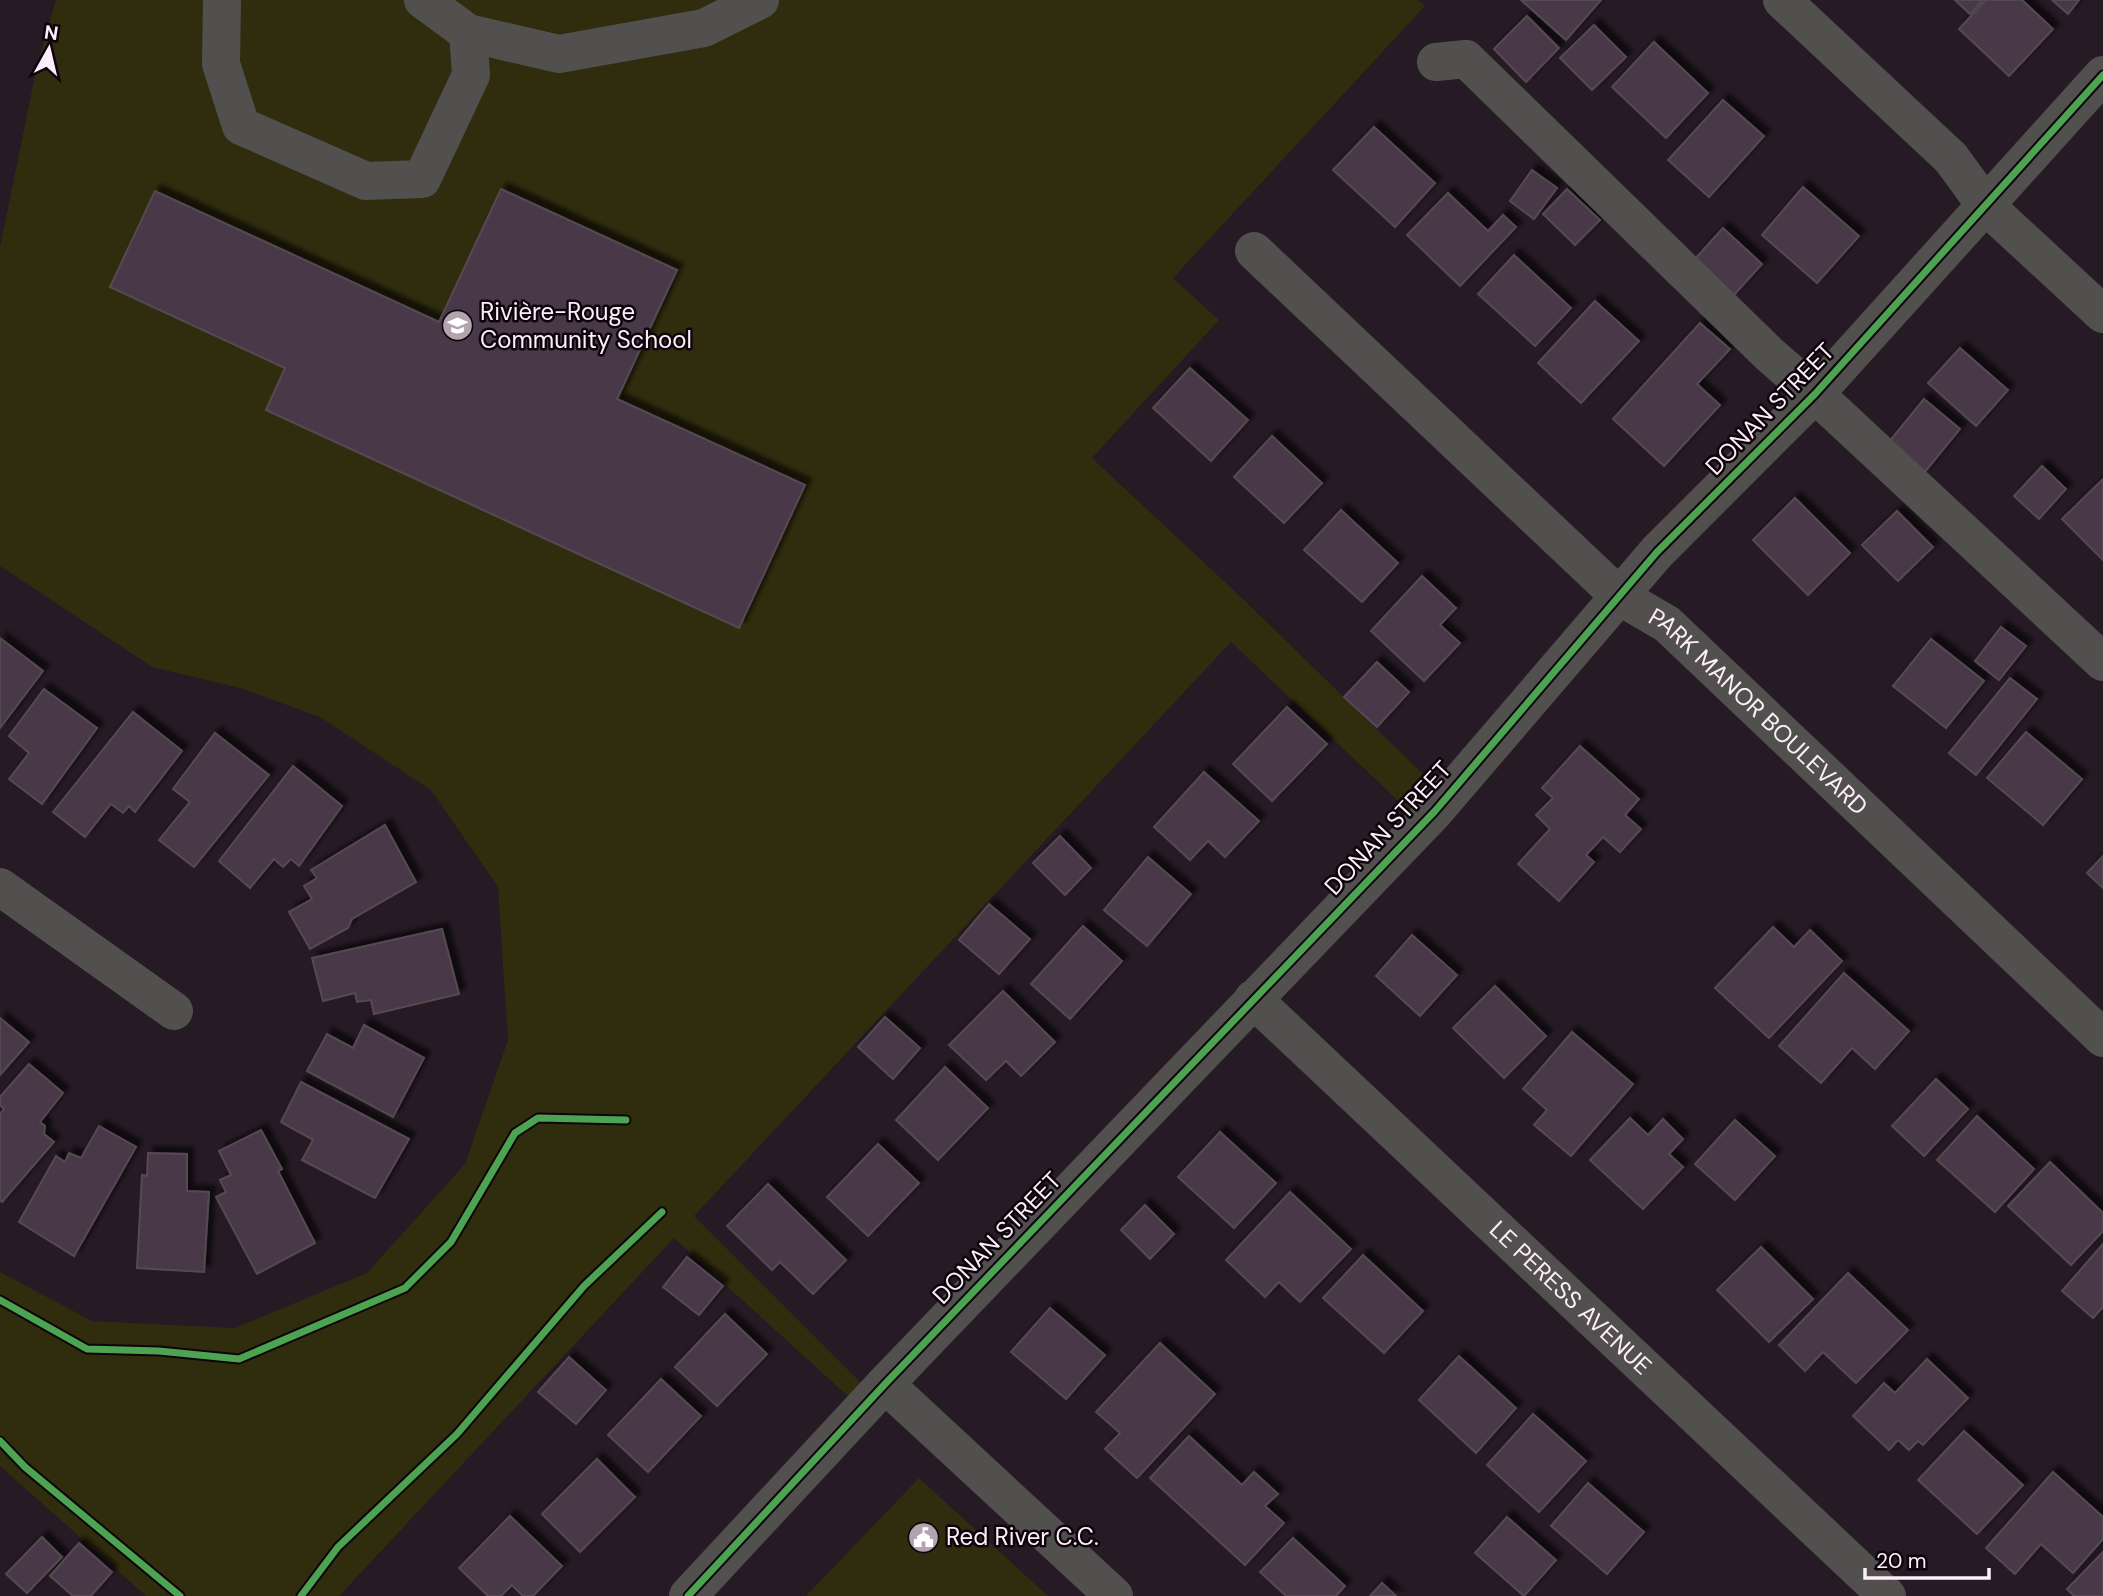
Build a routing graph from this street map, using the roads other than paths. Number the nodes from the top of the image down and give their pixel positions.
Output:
1 (222, 0) edge
2 (423, 0) edge
3 (760, 0) edge
4 (1782, 0) edge
5 (468, 33) junction
6 (1436, 62) dead end
7 (2103, 75) edge
8 (1986, 206) junction
9 (1254, 251) dead end
10 (2103, 314) edge
11 (1815, 394) junction
12 (1619, 596) junction
13 (2103, 662) edge
14 (0, 887) edge
15 (1253, 999) junction
16 (174, 1011) dead end
17 (2103, 1038) edge
18 (885, 1384) junction
19 (688, 1596) edge
20 (1114, 1596) edge
21 (1887, 1596) edge

1 - 5 street
2 - 5 street
3 - 5 street
4 - 8 street
6 - 11 street
7 - 8 street, DONAN STREET
8 - 10 street
8 - 11 street, DONAN STREET
9 - 12 street, PARK MANOR BOULEVARD
11 - 12 street, DONAN STREET
11 - 13 street
12 - 15 street, DONAN STREET
12 - 17 street, PARK MANOR BOULEVARD
14 - 16 street
15 - 18 street, DONAN STREET
15 - 21 street, LE PERESS AVENUE
18 - 19 street, DONAN STREET
18 - 20 street

